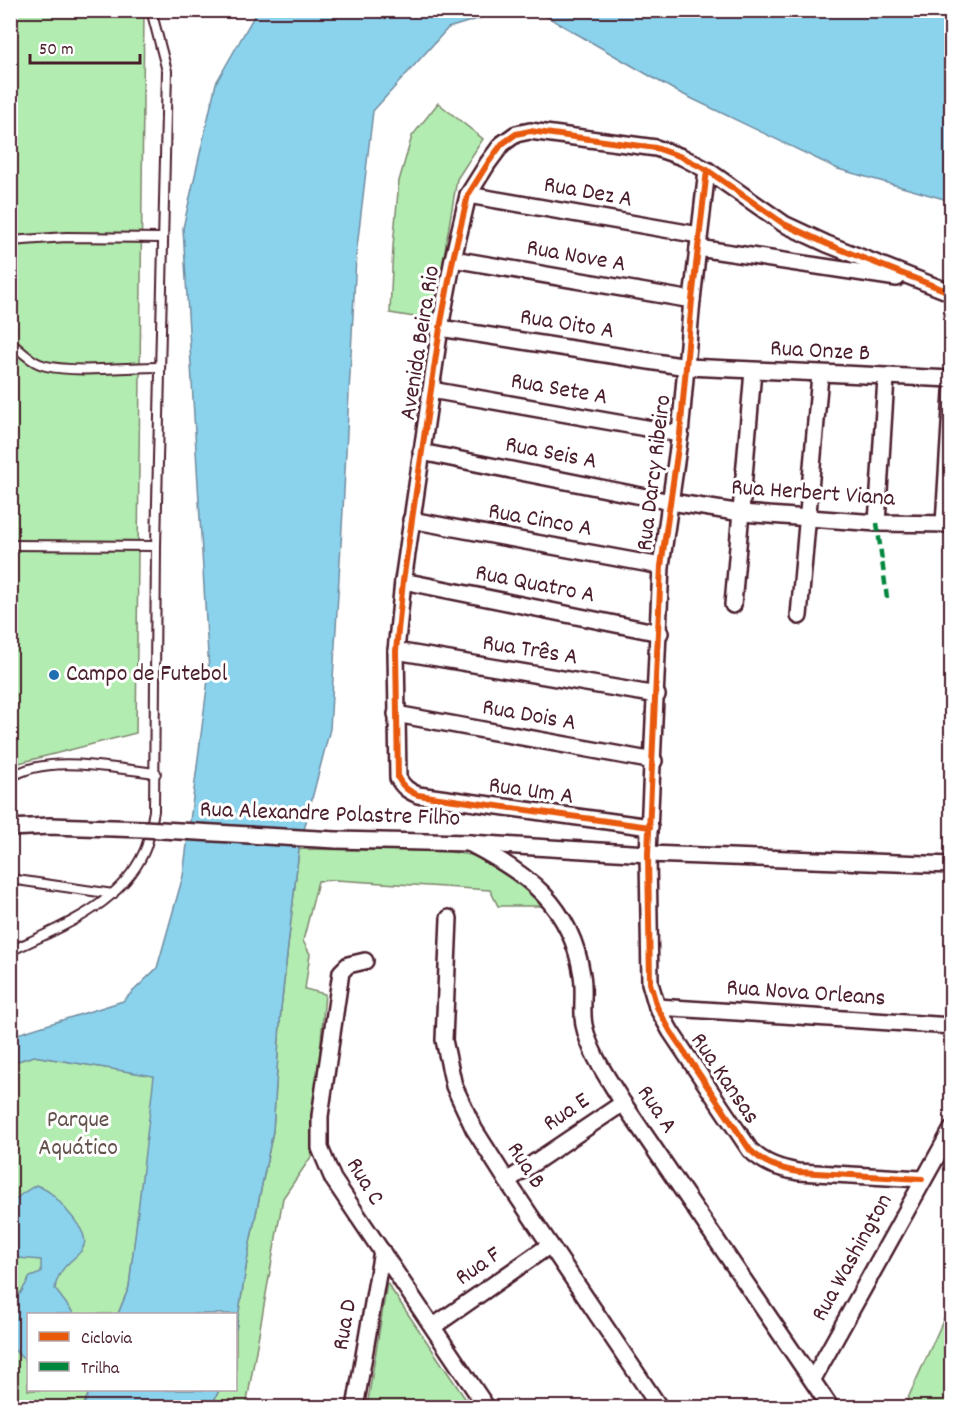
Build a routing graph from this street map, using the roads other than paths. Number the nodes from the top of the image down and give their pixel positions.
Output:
1 (151, 10) edge
2 (706, 170) junction
3 (468, 195) junction
4 (162, 238) junction
5 (10, 241) edge
6 (699, 242) junction
7 (453, 259) junction
8 (921, 282) junction
9 (951, 293) edge
10 (692, 300) junction
11 (440, 328) junction
12 (10, 342) edge
13 (160, 367) junction
14 (687, 367) junction
15 (753, 371) junction
16 (820, 375) junction
17 (886, 378) junction
18 (951, 379) edge
19 (431, 390) junction
20 (951, 392) edge
21 (680, 434) junction
22 (421, 453) junction
23 (671, 502) junction
24 (742, 513) junction
25 (808, 519) junction
26 (411, 520) junction
27 (877, 523) junction
28 (948, 524) edge
29 (10, 545) edge
30 (156, 546) junction
31 (661, 566) junction
32 (403, 582) junction
33 (733, 605) dead end
34 (799, 616) dead end
35 (660, 633) junction
36 (396, 651) junction
37 (657, 695) junction
38 (396, 714) junction
39 (654, 761) junction
40 (156, 773) junction
41 (10, 778) edge
42 (408, 791) joint
43 (650, 827) junction
44 (10, 828) edge
45 (469, 843) junction
46 (648, 854) junction
47 (951, 865) edge
48 (10, 879) edge
49 (113, 894) junction
50 (449, 918) dead end
51 (10, 951) edge
52 (365, 961) dead end
53 (657, 1007) junction
54 (951, 1026) edge
55 (623, 1102) junction
56 (951, 1129) edge
57 (922, 1179) junction
58 (507, 1181) junction
59 (550, 1245) junction
60 (382, 1251) junction
61 (434, 1326) junction
62 (813, 1379) junction
63 (355, 1407) edge
64 (487, 1407) edge
65 (660, 1407) edge
66 (831, 1407) edge

1 - 4 lane
2 - 3 street, Avenida Beira Rio
2 - 6 street, Rua Darcy Ribeiro
2 - 8 street, Avenida Beira Rio
3 - 6 street, Rua Dez A
3 - 7 street, Avenida Beira Rio
4 - 5 lane
4 - 13 lane
6 - 8 street, Rua Dez A
6 - 10 street, Rua Darcy Ribeiro
7 - 10 street, Rua Nove A
7 - 11 street, Avenida Beira Rio
8 - 9 street, Avenida Beira Rio
10 - 14 street, Rua Darcy Ribeiro
11 - 14 street, Rua Oito A
11 - 19 street, Avenida Beira Rio
12 - 13 lane
13 - 30 lane
14 - 15 street, Rua Onze B
14 - 21 street, Rua Darcy Ribeiro
15 - 16 street, Rua Onze B
15 - 24 street
16 - 17 street, Rua Onze B
16 - 25 street
17 - 18 street, Rua Onze B
17 - 27 street
19 - 21 street, Rua Sete A
19 - 22 street, Avenida Beira Rio
20 - 28 street
21 - 23 street, Rua Darcy Ribeiro
22 - 23 street, Rua Seis A
22 - 26 street, Avenida Beira Rio
23 - 24 street, Rua Herbert Viana
23 - 31 street, Rua Darcy Ribeiro
24 - 25 street, Rua Herbert Viana
24 - 33 street
25 - 27 street, Rua Herbert Viana
25 - 34 street
26 - 31 street, Rua Cinco A
26 - 32 street, Avenida Beira Rio
27 - 28 street, Rua Herbert Viana
29 - 30 lane
30 - 40 lane
31 - 35 street, Rua Darcy Ribeiro
32 - 35 street, Rua Quatro A
32 - 36 street, Avenida Beira Rio
35 - 37 street, Rua Darcy Ribeiro
36 - 37 street, Rua Três A
36 - 38 street, Avenida Beira Rio
37 - 39 street, Rua Darcy Ribeiro
38 - 39 street, Rua Dois A
38 - 42 street, Avenida Beira Rio
39 - 43 street, Rua Darcy Ribeiro
40 - 41 lane
40 - 49 lane
42 - 43 street, Rua Um A
43 - 46 street, Rua Darcy Ribeiro
44 - 45 street, Rua Alexandre Polastre Filho, bridge
45 - 46 street, Rua Alexandre Polastre Filho
45 - 55 street, Rua A
46 - 47 street, Rua Alexandre Polastre Filho
46 - 53 street, Rua Kansas
48 - 49 lane
49 - 51 lane
50 - 58 street, Rua B
52 - 60 street, Rua C
53 - 54 street, Rua Nova Orleans
53 - 57 street, Rua Kansas
55 - 58 street, Rua E
55 - 62 street, Rua A
56 - 57 street, Rua Washington
57 - 62 street, Rua Washington
58 - 59 street, Rua B
59 - 61 street, Rua F
59 - 65 street, Rua B
60 - 61 street, Rua C
60 - 63 street, Rua D
61 - 64 street, Rua C
62 - 66 street, Rua A

